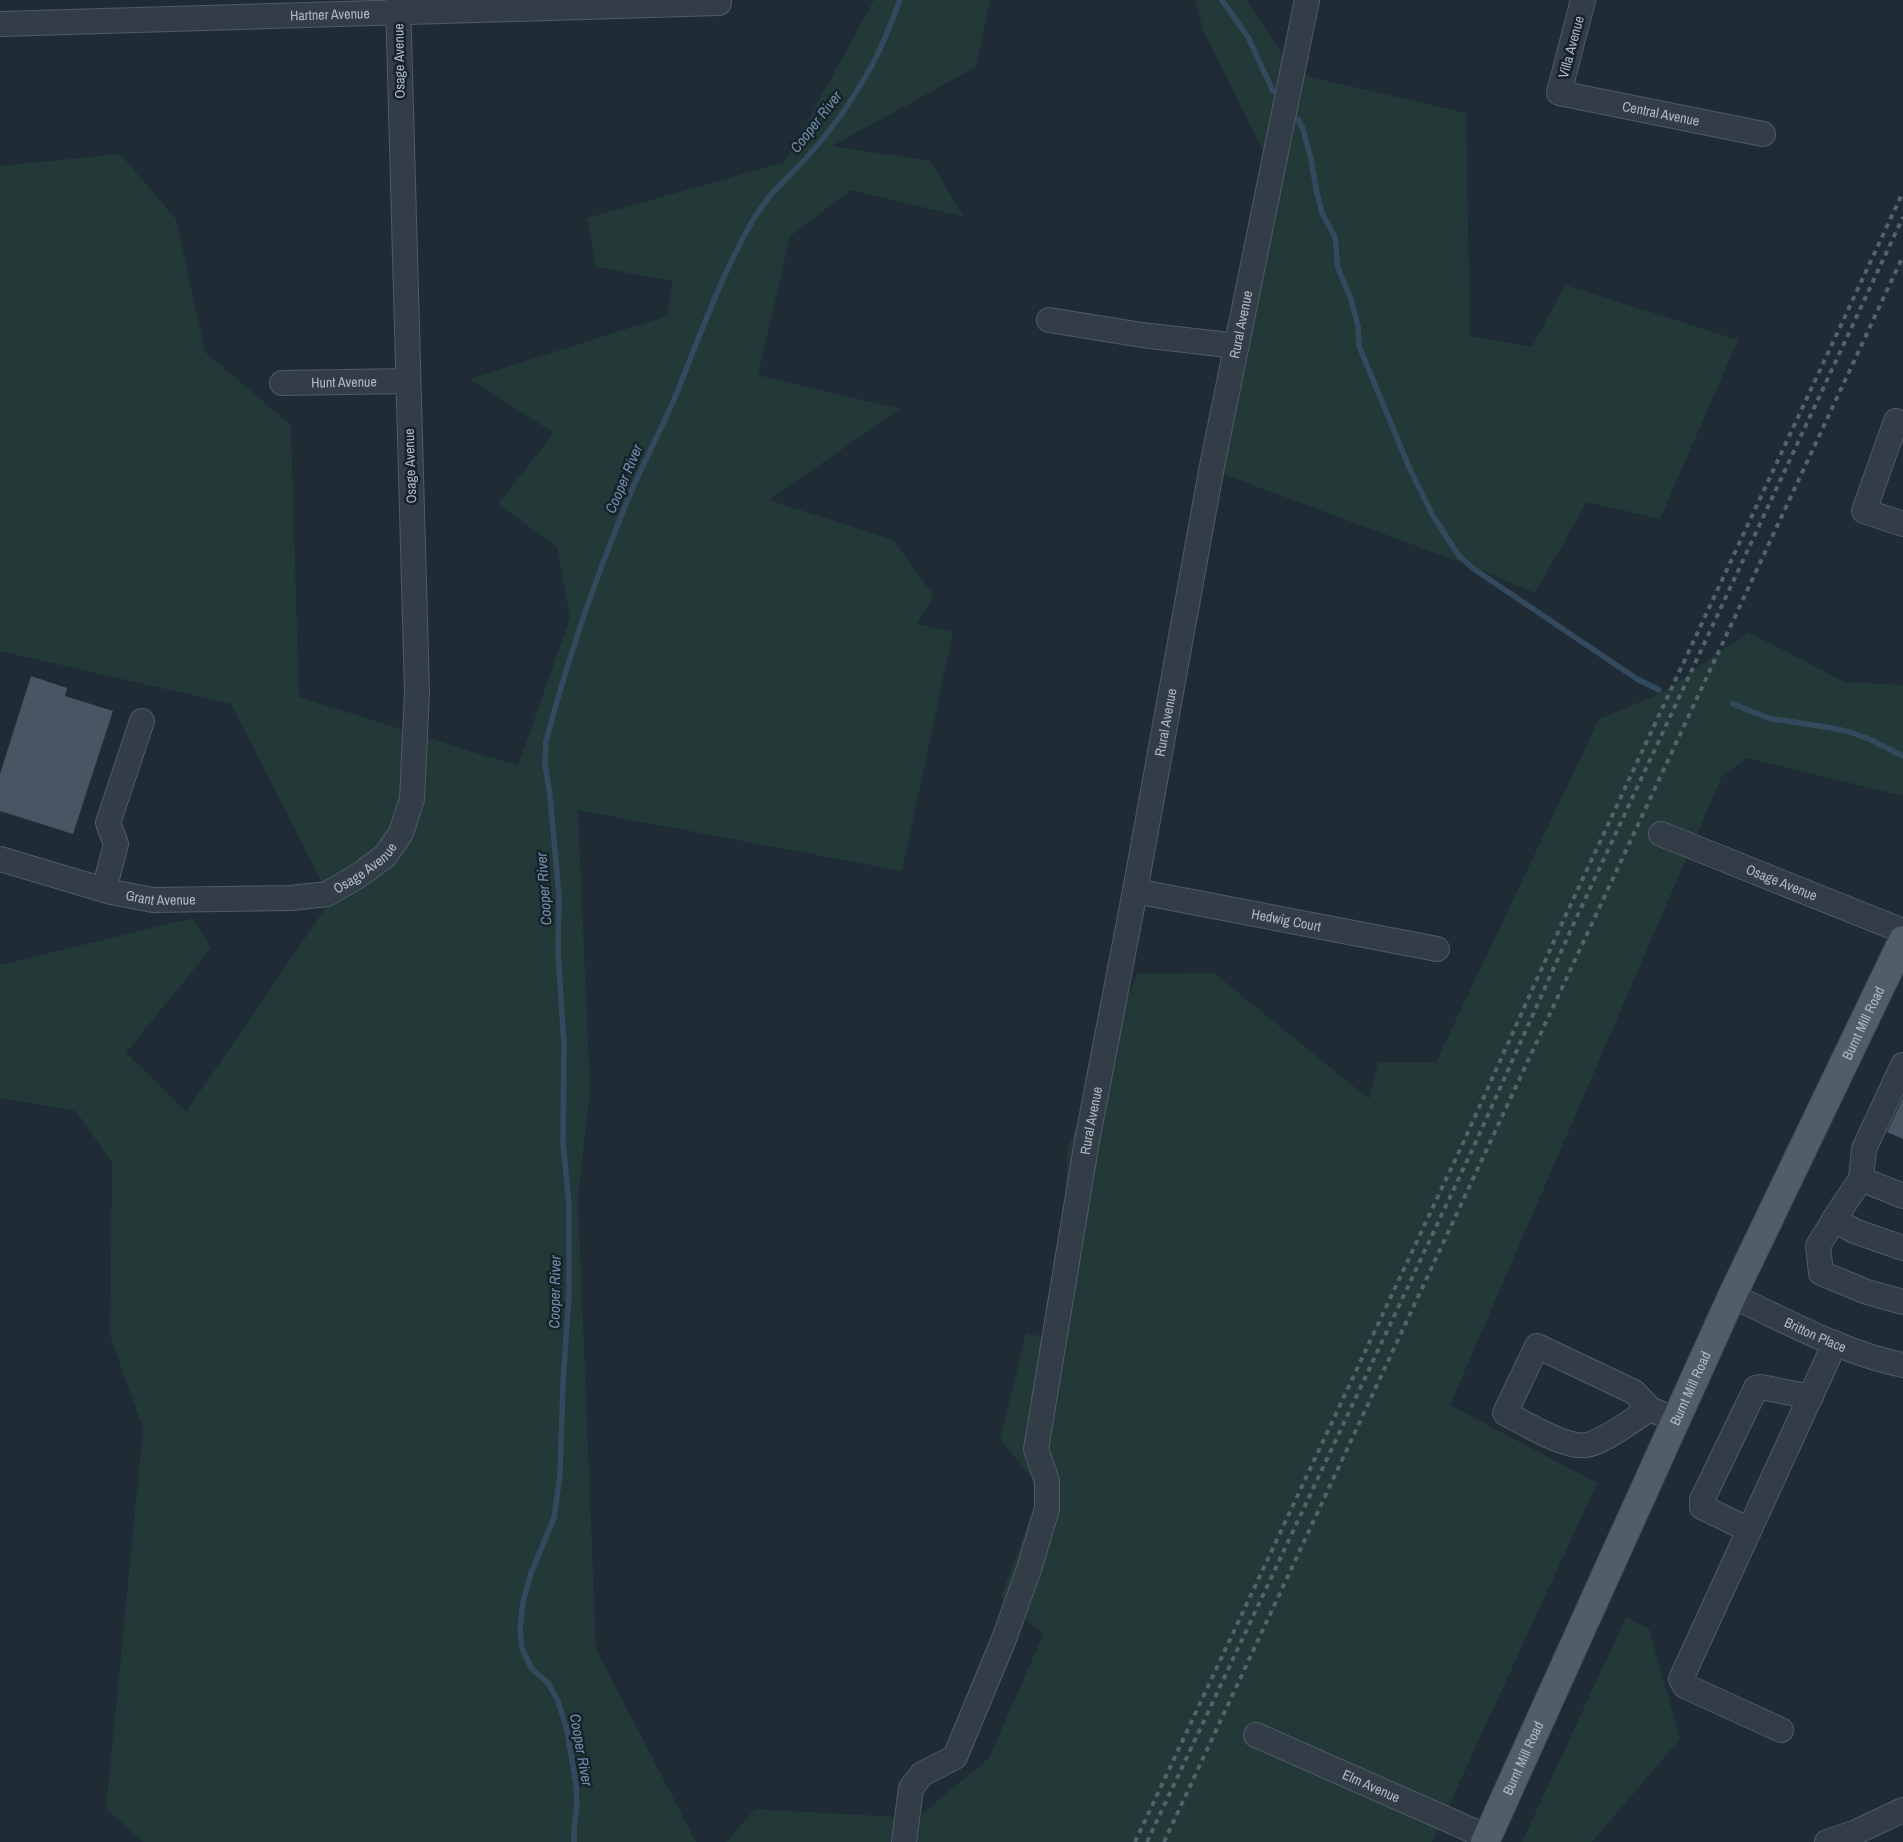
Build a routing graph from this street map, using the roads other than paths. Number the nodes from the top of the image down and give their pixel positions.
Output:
1 (1307, 0) edge
2 (1583, 0) edge
3 (719, 3) dead end
4 (398, 6) edge
5 (0, 24) edge
6 (1558, 93) joint
7 (1763, 134) dead end
8 (1049, 320) dead end
9 (1236, 346) junction
10 (408, 381) junction
11 (282, 383) dead end
12 (1896, 421) dead end
13 (1903, 524) edge
14 (142, 721) dead end
15 (1662, 834) dead end
16 (0, 859) edge
17 (104, 890) junction
18 (1135, 891) junction
19 (327, 894) joint
20 (1903, 931) edge
21 (1903, 940) edge
22 (1437, 949) dead end
23 (1903, 1065) edge
24 (1861, 1179) junction
25 (1903, 1196) edge
26 (1834, 1219) junction
27 (1903, 1248) edge
28 (1732, 1296) junction
29 (1903, 1302) edge
30 (1835, 1343) junction
31 (1903, 1365) edge
32 (1811, 1397) junction
33 (1650, 1409) junction
34 (1676, 1420) junction
35 (1749, 1530) junction
36 (1781, 1730) dead end
37 (1256, 1735) dead end
38 (1903, 1810) edge
39 (1486, 1840) edge
40 (904, 1842) edge
41 (1827, 1842) edge

1 - 9 street, Rural Avenue
2 - 6 street, Villa Avenue
3 - 4 street, Hartner Avenue
4 - 5 street, Hartner Avenue
4 - 10 street, Osage Avenue
6 - 7 street, Central Avenue
8 - 9 street
9 - 18 street, Rural Avenue
10 - 11 street, Hunt Avenue
10 - 19 street, Osage Avenue
12 - 13 street
14 - 17 street
15 - 20 street, Osage Avenue
16 - 17 street, Grant Avenue
17 - 19 street, Grant Avenue
18 - 22 street, Hedwig Court
18 - 40 street, Rural Avenue
21 - 28 main road, Burnt Mill Road
23 - 24 street
24 - 25 street
24 - 26 street
26 - 27 street
26 - 29 street
28 - 30 street, Britton Place
28 - 34 main road, Burnt Mill Road
30 - 31 street, Britton Place
30 - 32 street
32 - 35 street
32 - 35 street
33 - 33 street
33 - 34 street
34 - 39 main road, Burnt Mill Road
35 - 36 street
37 - 39 street, Elm Avenue
38 - 41 street

